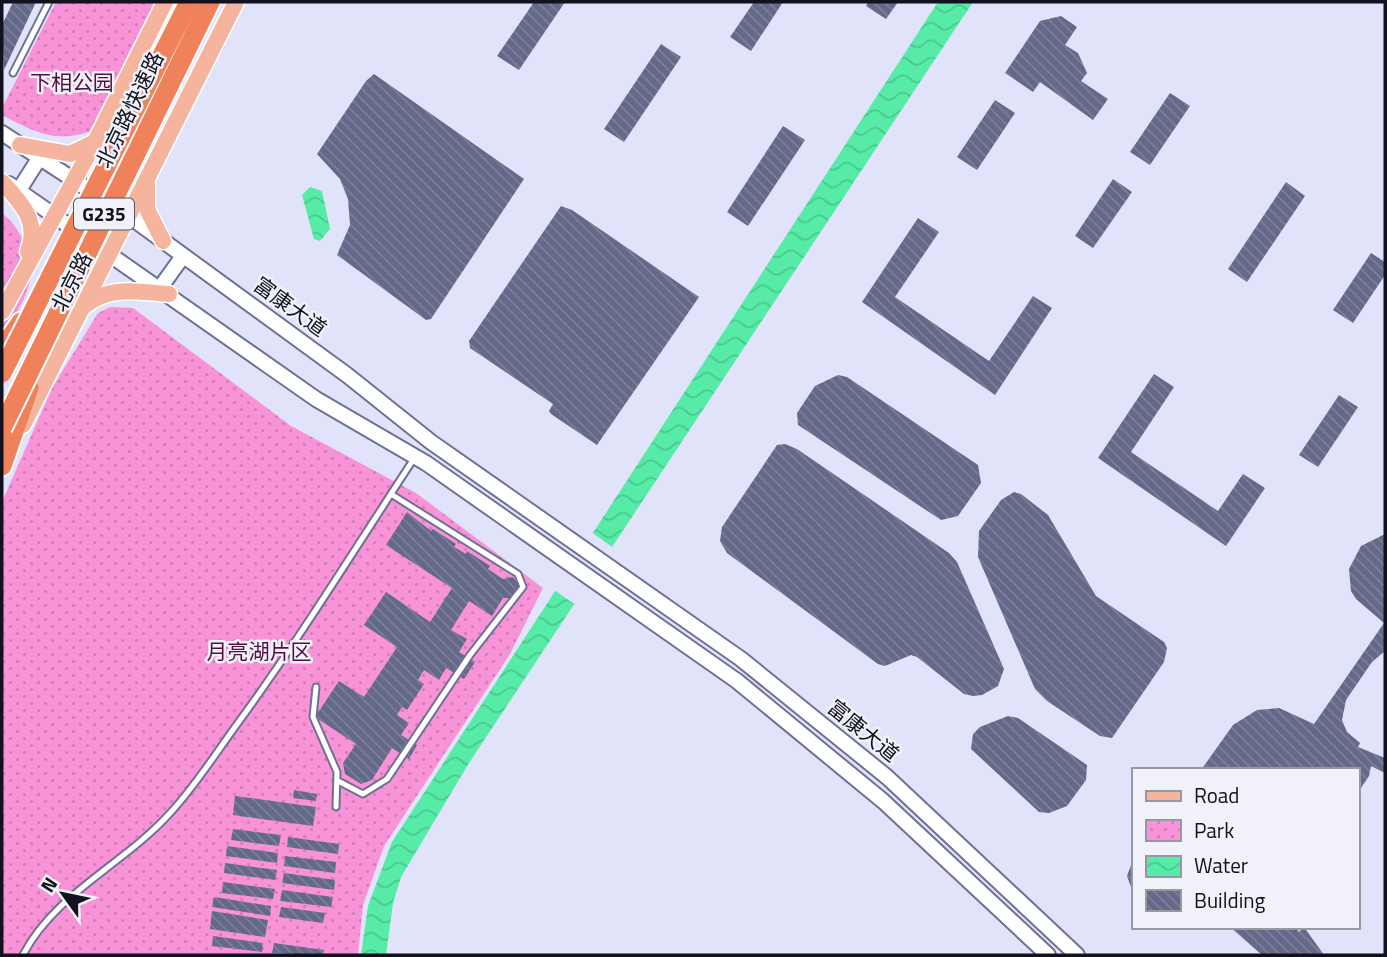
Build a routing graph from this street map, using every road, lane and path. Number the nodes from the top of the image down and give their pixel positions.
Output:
1 (49, 2) edge
2 (165, 2) edge
3 (189, 2) edge
4 (209, 2) edge
5 (236, 2) edge
6 (13, 73) dead end
7 (2, 134) edge
8 (95, 142) junction
9 (20, 145) junction
10 (40, 157) junction
11 (74, 179) junction
12 (147, 180) junction
13 (2, 181) edge
14 (19, 190) junction
15 (54, 214) junction
16 (128, 216) junction
17 (163, 241) junction
18 (110, 253) junction
19 (183, 256) junction
20 (47, 284) junction
21 (164, 291) junction
22 (12, 294) junction
23 (82, 309) junction
24 (2, 312) edge
25 (55, 316) junction
26 (2, 350) edge
27 (2, 373) edge
28 (2, 428) edge
29 (415, 457) junction
30 (2, 467) edge
31 (391, 494) junction
32 (316, 687) dead end
33 (338, 781) junction
34 (336, 807) dead end
35 (23, 955) edge
36 (1048, 955) edge
37 (1077, 955) edge

1 - 6 lane
2 - 8 main road
3 - 20 highway, 北京路快速路, bridge
4 - 25 highway, 北京路快速路 / G235, bridge
5 - 12 main road, 北京路
7 - 9 street, 富康大道
8 - 9 main road
8 - 11 main road
9 - 10 street, 富康大道
10 - 11 street, 富康大道
10 - 14 street
11 - 15 main road
11 - 16 street, 富康大道
12 - 16 main road, 北京路
12 - 17 main road
13 - 14 street
13 - 22 main road
14 - 15 street
15 - 18 street
15 - 22 main road
16 - 17 street, 富康大道
16 - 18 main road, 北京路
17 - 19 street, 富康大道
18 - 21 street
18 - 23 main road, 北京路
19 - 21 street
19 - 37 street, 富康大道
20 - 26 highway, bridge
20 - 27 highway, 北京路快速路, bridge
21 - 23 main road
21 - 29 street
22 - 24 main road
23 - 30 main road, 北京路
25 - 28 highway, 北京路快速路 / G235, bridge
25 - 30 highway, bridge
29 - 31 lane
29 - 36 street, 富康大道
31 - 33 lane
31 - 35 lane
32 - 33 lane
33 - 34 lane

